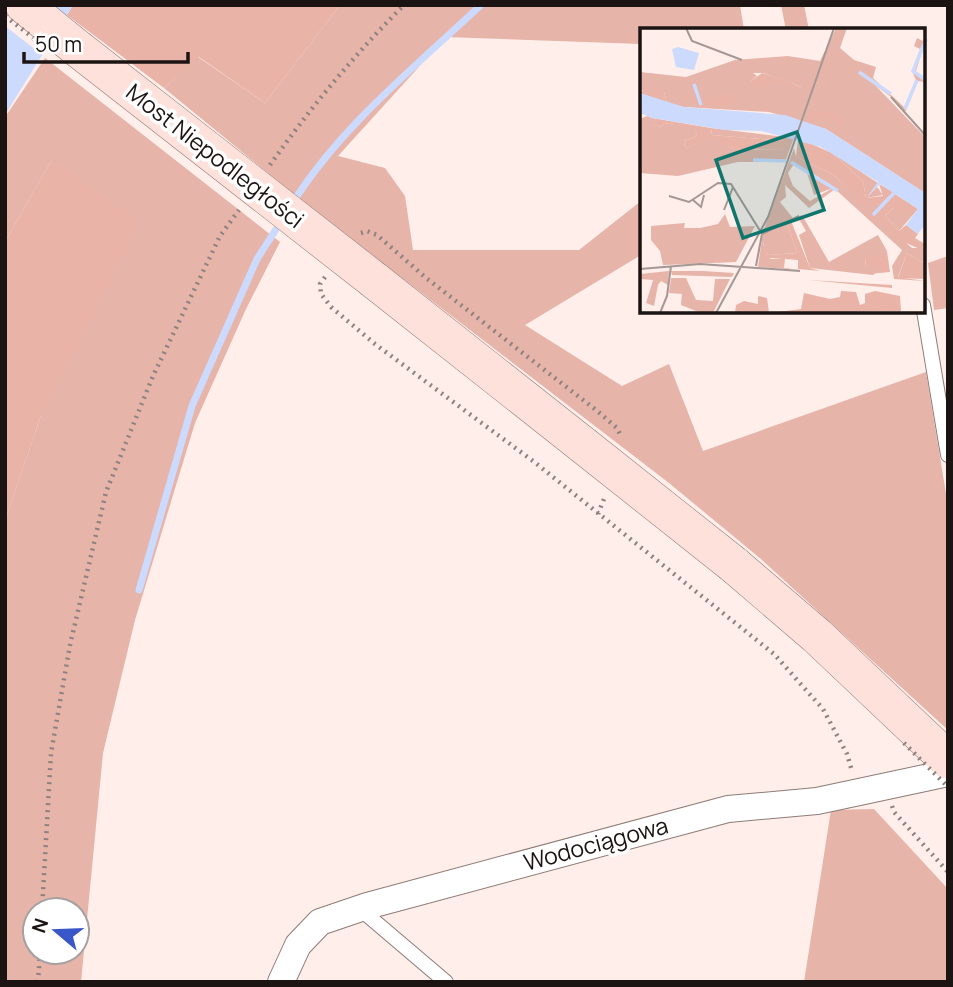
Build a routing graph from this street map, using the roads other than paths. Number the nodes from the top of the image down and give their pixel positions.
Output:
1 (24, 5) edge
2 (924, 313) edge
3 (948, 454) edge
4 (948, 760) edge
5 (948, 773) edge
6 (359, 908) junction
7 (281, 982) edge
8 (446, 982) edge

1 - 4 main road, Most Niepodległości, bridge
2 - 3 lane
5 - 6 street, Wodociągowa
6 - 7 street, Wodociągowa
6 - 8 lane

